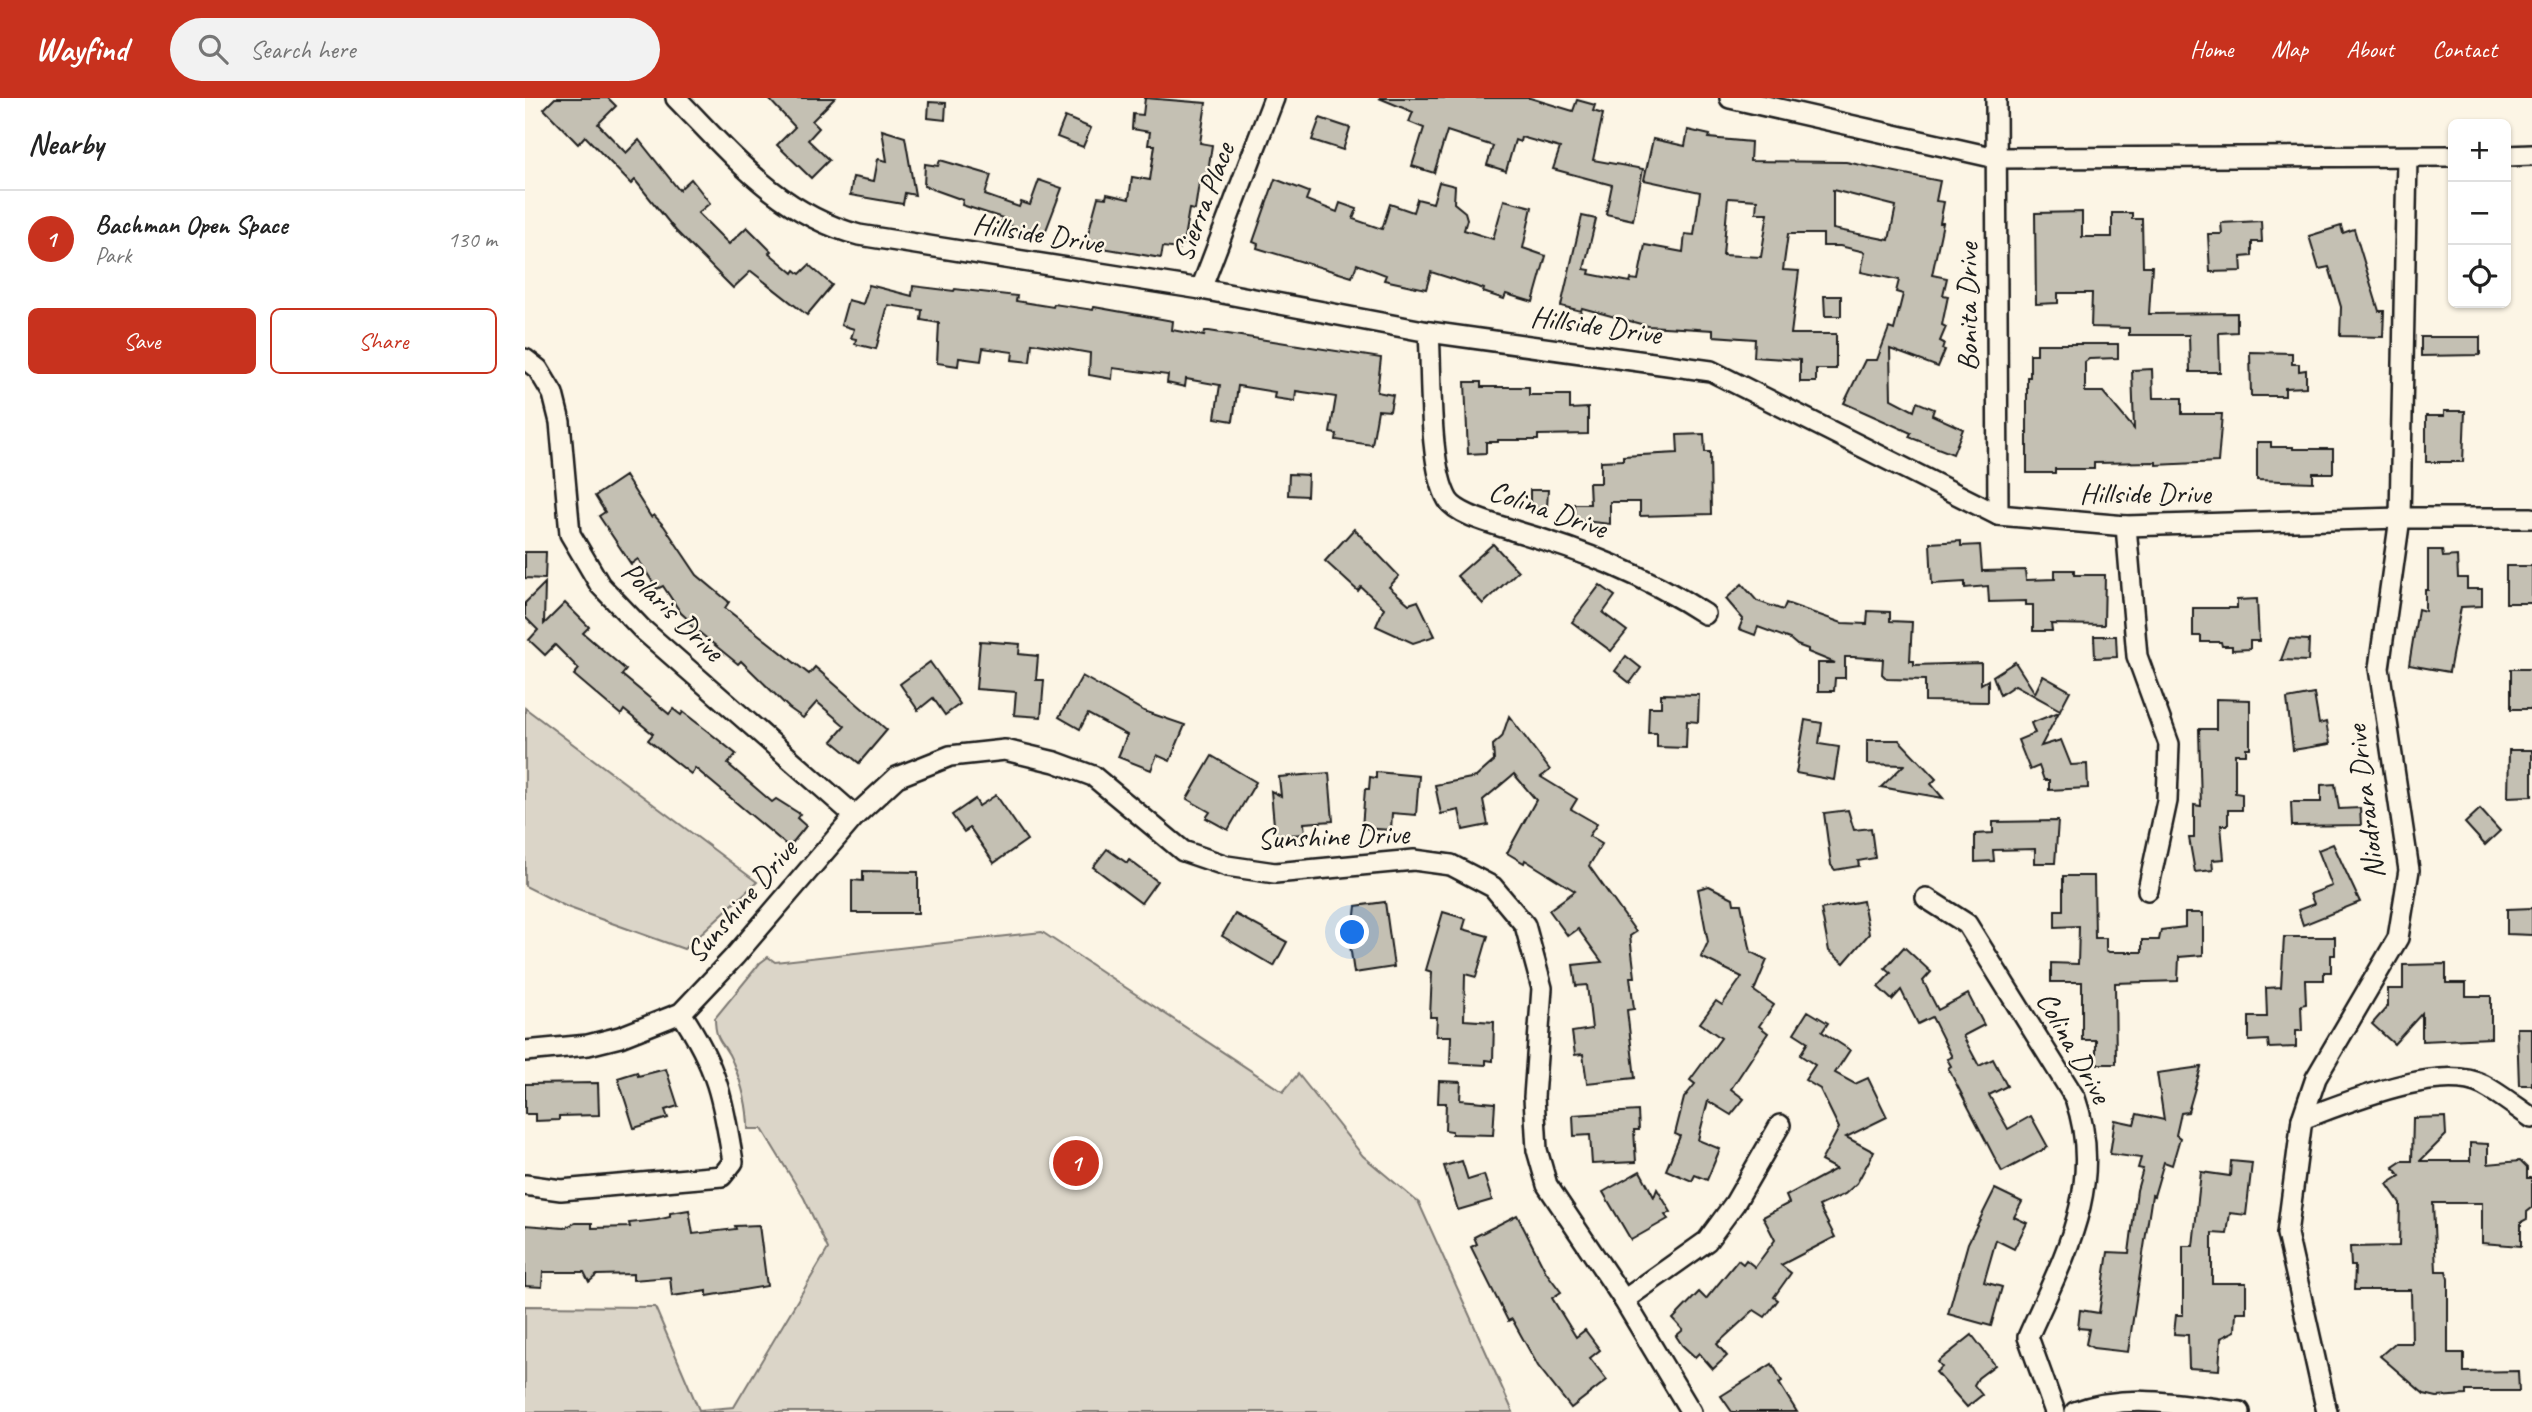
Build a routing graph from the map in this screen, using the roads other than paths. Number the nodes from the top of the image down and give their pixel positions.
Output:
1 (676, 98) edge
2 (1274, 98) edge
3 (1734, 98) edge
4 (1996, 98) edge
5 (2532, 155) edge
6 (2448, 156) edge
7 (2511, 156) edge
8 (2407, 157) junction
9 (1996, 158) junction
10 (1201, 289) junction
11 (1429, 331) junction
12 (525, 359) edge
13 (1998, 515) junction
14 (2400, 518) junction
15 (2532, 518) edge
16 (2126, 526) junction
17 (1705, 614) dead end
18 (855, 816) junction
19 (2148, 890) dead end
20 (1926, 898) dead end
21 (681, 1013) junction
22 (525, 1051) edge
23 (2532, 1118) edge
24 (2302, 1119) junction
25 (1780, 1125) dead end
26 (525, 1185) edge
27 (1624, 1300) junction
28 (1691, 1412) edge
29 (2055, 1412) edge
30 (2075, 1412) edge
31 (2240, 1412) edge
32 (2327, 1412) edge

1 - 10 street, Hillside Drive
2 - 10 street, Sierra Place
3 - 9 street
4 - 9 street, Bonita Drive
5 - 7 street
6 - 8 street
8 - 9 street
8 - 14 street, Niodrara Drive
9 - 13 street, Bonita Drive
10 - 11 street, Hillside Drive
11 - 13 street, Hillside Drive
11 - 17 street, Colina Drive
12 - 18 street, Polaris Drive
13 - 16 street, Hillside Drive
14 - 15 street, Hillside Drive
14 - 16 street, Hillside Drive
14 - 24 street, Niodrara Drive
16 - 19 street
18 - 21 street, Sunshine Drive
18 - 27 street, Sunshine Drive
20 - 29 street, Colina Drive
21 - 22 street, Sunshine Drive
21 - 26 street
23 - 24 street
24 - 32 street, Niodrara Drive
25 - 27 street
27 - 28 street, Sunshine Drive
30 - 31 street

